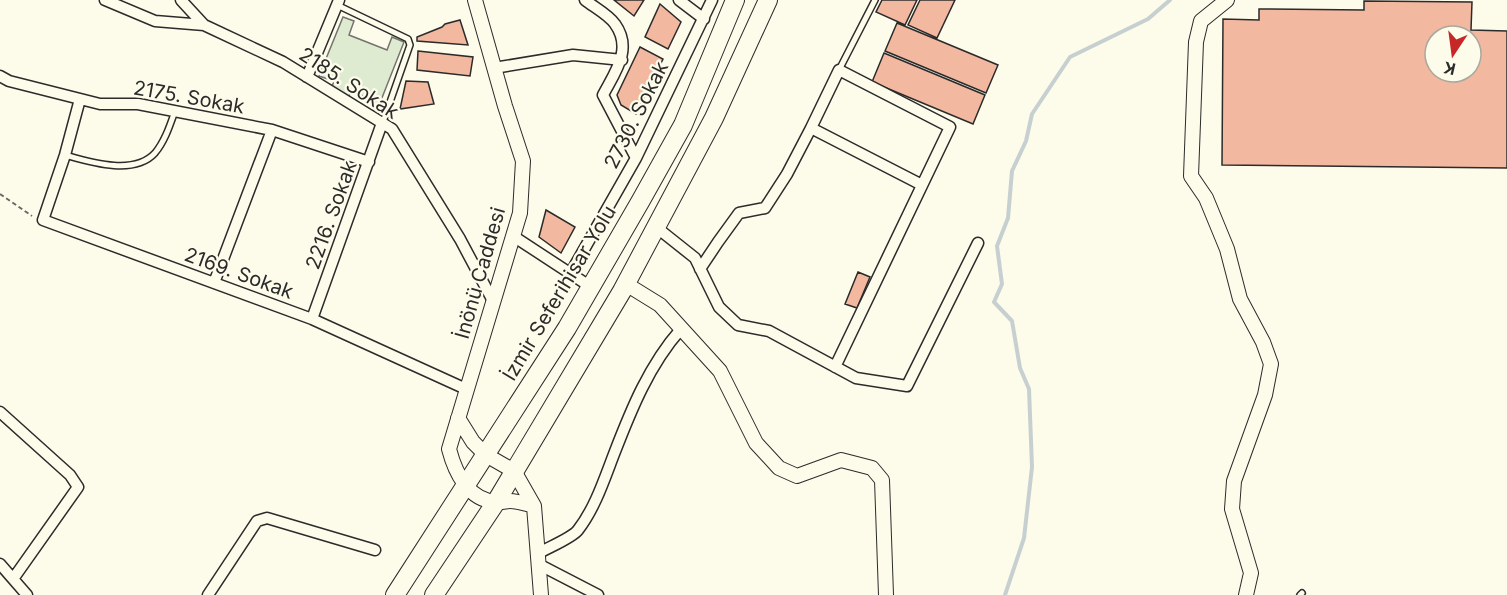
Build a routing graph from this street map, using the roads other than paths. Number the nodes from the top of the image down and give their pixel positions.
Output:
1 (105, 0) edge
2 (181, 0) edge
3 (475, 0) edge
4 (585, 0) edge
5 (679, 0) edge
6 (712, 0) edge
7 (735, 0) edge
8 (768, 0) edge
9 (875, 0) edge
10 (1227, 0) edge
11 (338, 3) edge
12 (704, 19) junction
13 (204, 25) junction
14 (622, 60) junction
15 (494, 68) junction
16 (839, 70) junction
17 (0, 76) edge
18 (308, 77) junction
19 (80, 99) junction
20 (175, 111) junction
21 (382, 123) junction
22 (811, 128) junction
23 (272, 130) junction
24 (65, 155) junction
25 (636, 158) junction
26 (369, 162) junction
27 (922, 185) junction
28 (656, 227) junction
29 (513, 236) junction
30 (978, 243) dead end
31 (700, 269) junction
32 (570, 274) junction
33 (214, 283) junction
34 (626, 284) junction
35 (591, 287) junction
36 (493, 301) junction
37 (312, 319) junction
38 (681, 329) junction
39 (835, 367) junction
40 (466, 389) junction
41 (0, 412) edge
42 (458, 418) junction
43 (486, 455) junction
44 (514, 471) junction
45 (465, 486) junction
46 (496, 502) junction
47 (534, 506) junction
48 (375, 550) dead end
49 (539, 559) junction
50 (0, 564) edge
51 (13, 579) junction
52 (27, 595) edge
53 (208, 595) edge
54 (395, 595) edge
55 (434, 595) edge
56 (540, 595) edge
57 (598, 595) edge
58 (886, 595) edge
59 (1246, 595) edge

1 - 13 street
2 - 13 street, 2185. Sokak
3 - 15 street, İnönü Caddesi
4 - 14 street
5 - 12 street
6 - 12 street, 2730. Sokak
7 - 35 main road, İzmir Seferihisar Yolu
8 - 28 main road
9 - 16 lane
10 - 59 street
11 - 18 street
11 - 21 lane
12 - 25 street, 2730. Sokak
13 - 18 street, 2185. Sokak
14 - 15 street
14 - 25 street
15 - 29 street, İnönü Caddesi
16 - 22 street
16 - 27 street
17 - 19 street, 2175. Sokak
18 - 21 street, 2185. Sokak
19 - 20 street, 2175. Sokak
19 - 24 street
20 - 23 street, 2175. Sokak
20 - 24 lane
21 - 26 street, 2216. Sokak
21 - 36 street, 2185. Sokak
22 - 27 street
22 - 31 street
23 - 26 street, 2175. Sokak
23 - 33 street
24 - 33 street, 2169. Sokak
25 - 32 street, 2730. Sokak
26 - 37 street, 2216. Sokak
27 - 39 street
28 - 31 street
28 - 34 main road
29 - 32 street
29 - 36 street, İnönü Caddesi
30 - 39 street
31 - 39 street
32 - 35 street
33 - 37 street, 2169. Sokak
34 - 38 street
34 - 44 main road
35 - 43 main road, İzmir Seferihisar Yolu
36 - 40 street, İnönü Caddesi
37 - 40 street, 2169. Sokak
38 - 49 street
38 - 58 street
40 - 42 street, İnönü Caddesi
41 - 51 street
42 - 43 street
42 - 45 street, İnönü Caddesi
43 - 44 street
43 - 45 main road, İzmir Seferihisar Yolu
44 - 46 main road
44 - 47 street
45 - 46 street
45 - 54 main road, İzmir Seferihisar Yolu
46 - 47 street
46 - 55 main road
47 - 49 street
48 - 53 street
49 - 56 street
49 - 57 street
50 - 51 street
51 - 52 street

